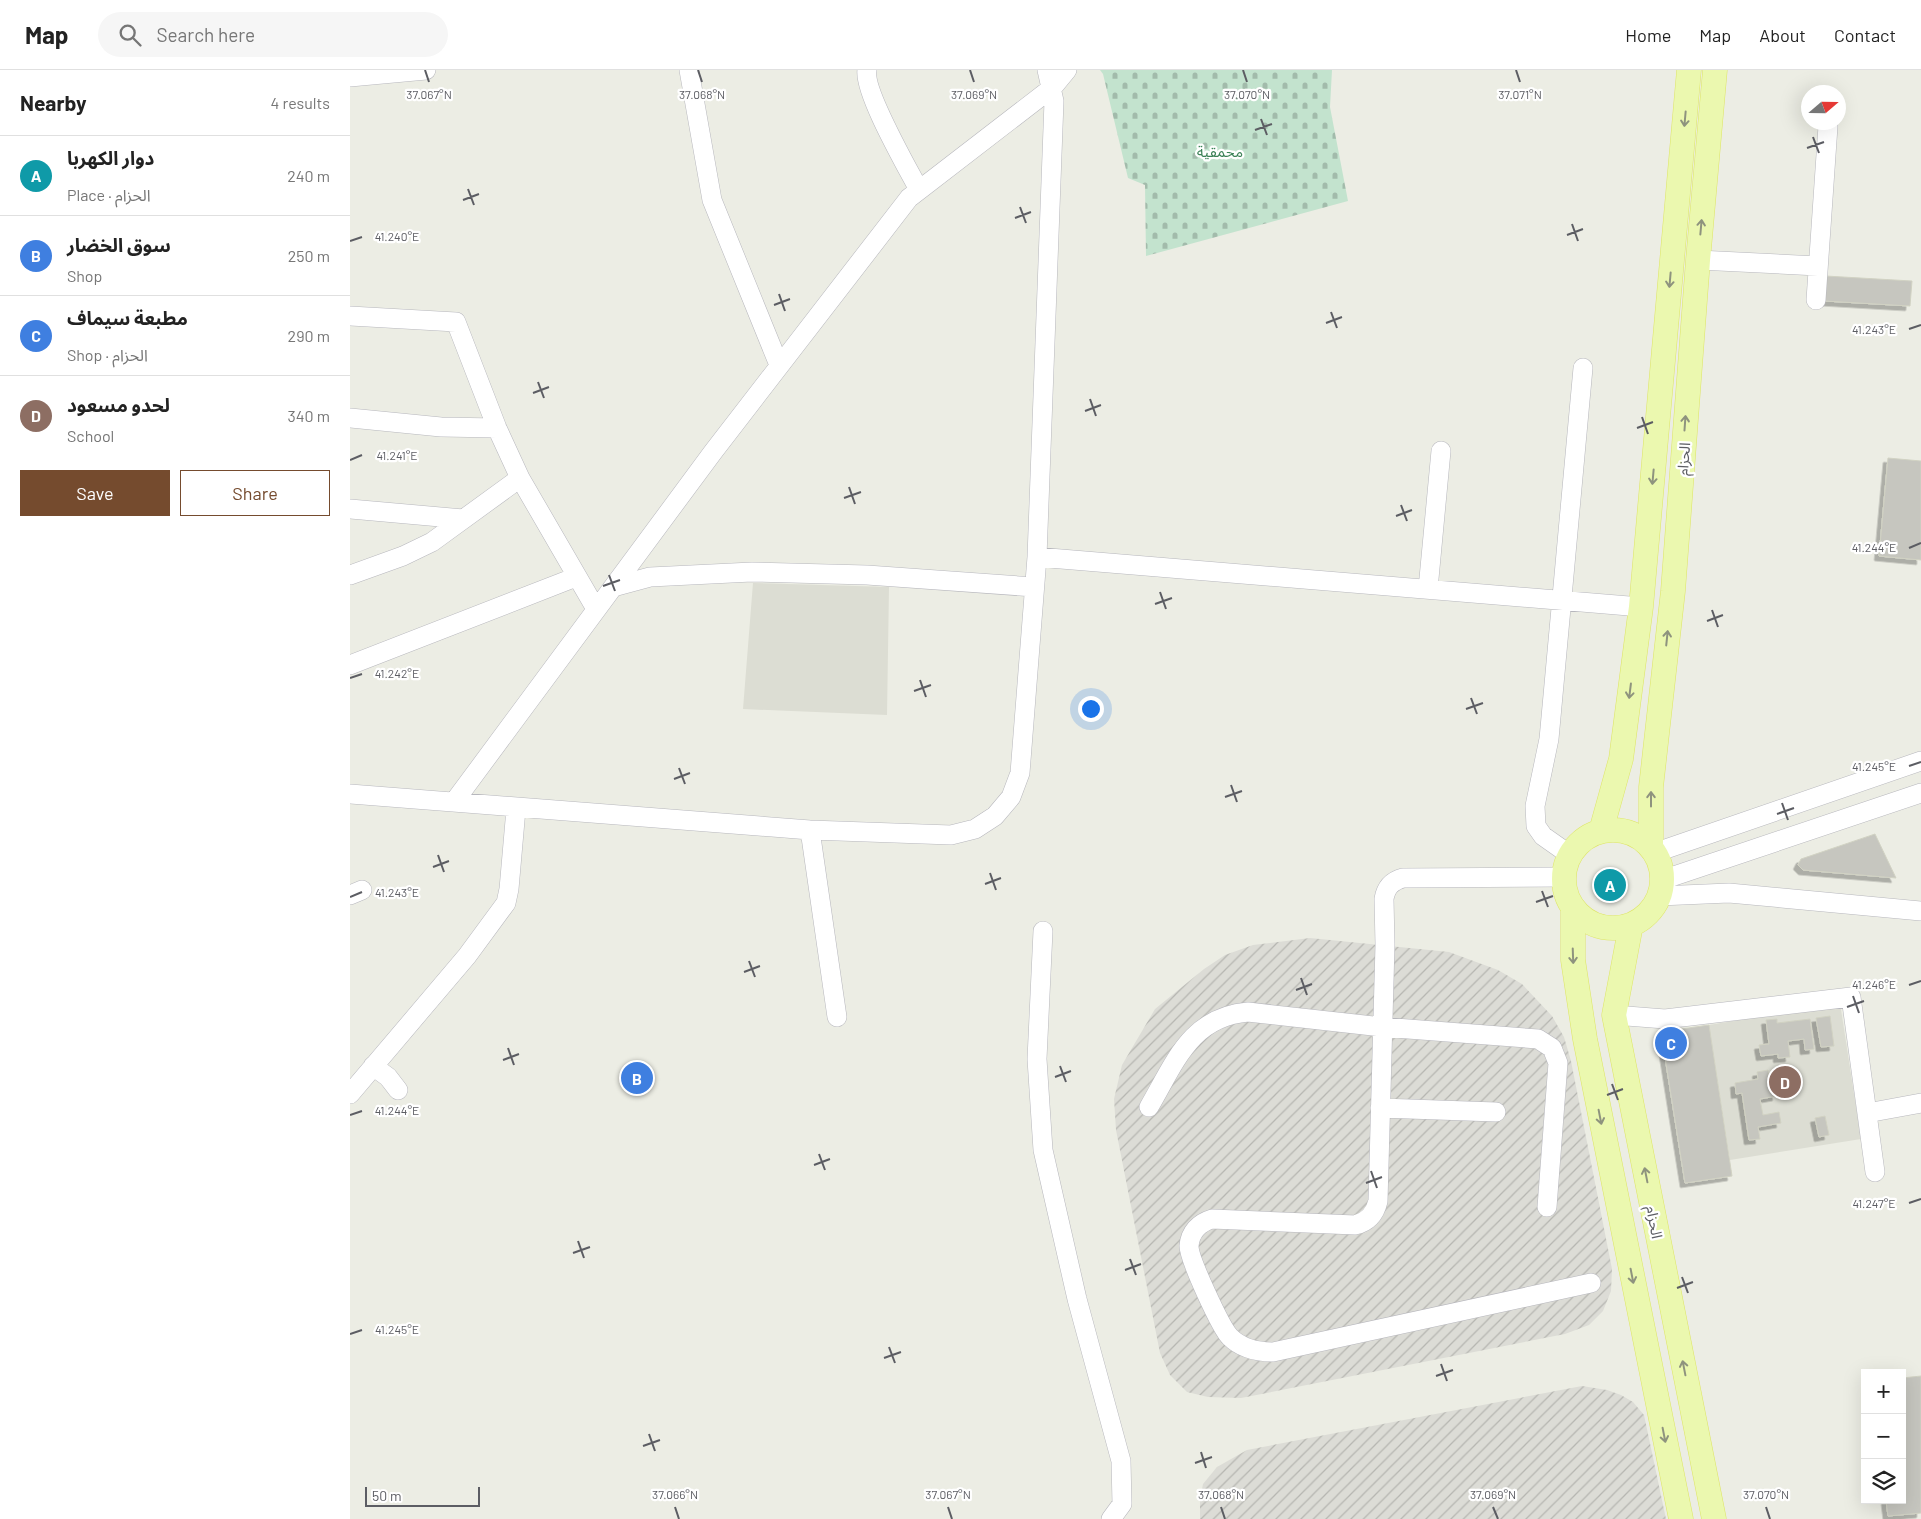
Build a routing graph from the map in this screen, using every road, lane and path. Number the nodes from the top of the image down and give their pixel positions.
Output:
1 (426, 70) edge
2 (689, 70) edge
3 (867, 70) edge
4 (1067, 70) edge
5 (1689, 70) edge
6 (1715, 70) edge
7 (350, 77) edge
8 (1050, 79) edge
9 (1828, 130) edge
10 (919, 190) junction
11 (1698, 260) junction
12 (1818, 266) junction
13 (1816, 300) dead end
14 (350, 316) edge
15 (779, 365) junction
16 (1583, 368) dead end
17 (350, 418) edge
18 (497, 428) junction
19 (1442, 451) dead end
20 (520, 478) junction
21 (350, 510) edge
22 (463, 519) junction
23 (1037, 557) junction
24 (350, 575) edge
25 (576, 577) junction
26 (613, 587) junction
27 (1034, 587) junction
28 (1428, 589) junction
29 (1672, 591) junction
30 (1642, 598) junction
31 (1562, 600) junction
32 (596, 610) junction
33 (350, 665) edge
34 (1921, 761) edge
35 (1921, 793) edge
36 (350, 794) edge
37 (454, 802) junction
38 (516, 809) junction
39 (810, 830) junction
40 (1601, 831) junction
41 (1653, 850) junction
42 (1567, 866) junction
43 (1660, 888) junction
44 (350, 890) edge
45 (350, 895) edge
46 (1574, 908) junction
47 (1921, 911) edge
48 (1631, 924) junction
49 (1043, 931) dead end
50 (1614, 1015) junction
51 (837, 1018) dead end
52 (1382, 1027) junction
53 (373, 1066) junction
54 (398, 1090) dead end
55 (350, 1094) edge
56 (1921, 1103) edge
57 (1150, 1107) dead end
58 (1380, 1108) junction
59 (1496, 1112) dead end
60 (1867, 1113) junction
61 (1875, 1172) dead end
62 (1547, 1207) dead end
63 (1591, 1283) dead end
64 (1111, 1519) edge
65 (1681, 1519) edge
66 (1714, 1519) edge

1 - 7 street
2 - 15 street
3 - 10 street
4 - 8 street
5 -> 30 main road, الحزام
11 -> 6 main road, الحزام
8 - 10 street
8 - 23 street
9 - 12 street
10 - 15 street
11 - 12 street
29 -> 11 main road, الحزام
12 - 13 street
14 - 18 street
15 - 26 street
16 - 31 street
17 - 18 street
18 - 20 street
19 - 28 street
20 - 22 street
20 - 25 street
21 - 22 street
22 - 24 street
23 - 27 street
23 - 28 street
25 - 32 street
25 - 33 street
26 - 27 street
26 - 32 street
27 - 39 street
28 - 31 street
29 - 30 main road
41 -> 29 main road, الحزام
30 - 31 street
30 -> 40 main road, الحزام
31 - 42 street
32 - 37 street
34 - 41 street
35 - 43 street
36 - 37 street
37 - 38 street
38 - 39 street
38 - 53 street
39 - 51 street
40 - 41 main road
40 - 42 main road
41 - 43 main road
42 - 46 main road
42 - 52 street
43 - 47 street
43 - 48 main road
44 - 45 street
46 - 48 main road
46 -> 65 main road
48 - 50 main road, الحزام
49 - 64 street
50 - 60 street
66 -> 50 main road, الحزام
52 - 57 street
52 - 58 street
52 - 62 street
53 - 54 street
53 - 55 street
56 - 60 street
58 - 59 street
58 - 63 street
60 - 61 street

